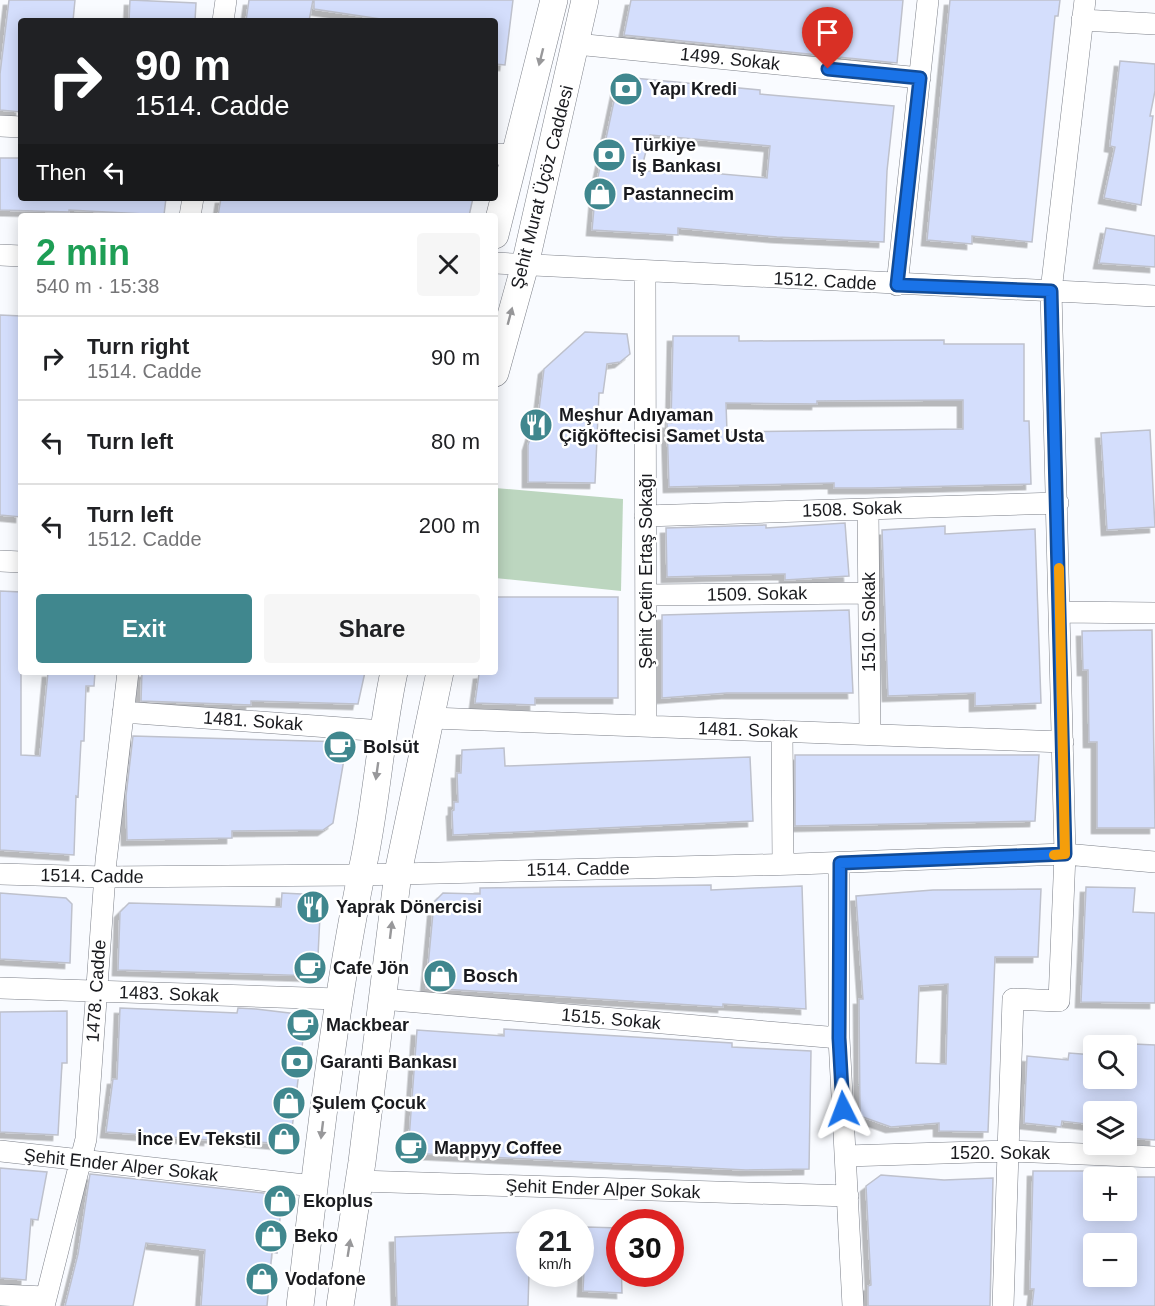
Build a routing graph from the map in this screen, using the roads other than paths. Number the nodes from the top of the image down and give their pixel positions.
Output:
1 (226, 0) edge
2 (554, 0) edge
3 (585, 0) edge
4 (928, 0) edge
5 (1083, 10) edge
6 (223, 18) edge
7 (1155, 24) edge
8 (576, 44) junction
9 (920, 78) junction
10 (0, 126) edge
11 (18, 127) edge
12 (506, 154) edge
13 (498, 213) edge
14 (0, 255) edge
15 (18, 256) edge
16 (498, 263) edge
17 (525, 265) junction
18 (645, 272) junction
19 (897, 285) junction
20 (1051, 291) junction
21 (1155, 296) edge
22 (498, 362) edge
23 (1058, 503) junction
24 (868, 509) junction
25 (645, 516) junction
26 (0, 561) edge
27 (18, 562) edge
28 (869, 593) junction
29 (646, 595) junction
30 (1060, 612) junction
31 (1155, 612) edge
32 (128, 675) edge
33 (393, 675) edge
34 (440, 675) edge
35 (123, 712) junction
36 (432, 718) junction
37 (646, 726) junction
38 (382, 731) junction
39 (782, 731) junction
40 (870, 734) junction
41 (1063, 742) junction
42 (1065, 854) junction
43 (1155, 862) edge
44 (840, 863) junction
45 (783, 864) junction
46 (398, 873) junction
47 (0, 874) edge
48 (359, 875) junction
49 (105, 877) junction
50 (0, 988) edge
51 (96, 991) junction
52 (338, 999) junction
53 (382, 999) junction
54 (839, 1038) junction
55 (0, 1151) edge
56 (1008, 1151) junction
57 (846, 1156) junction
58 (1155, 1157) edge
59 (82, 1160) junction
60 (359, 1181) junction
61 (314, 1186) junction
62 (848, 1196) junction
63 (0, 1295) edge
64 (44, 1302) edge
65 (300, 1306) edge
66 (340, 1306) edge
67 (853, 1306) edge
68 (1003, 1306) edge

1 - 6 street
2 -> 12 main road, Şehit Murat Üçöz Caddesi
3 - 8 main road, Şehit Murat Üçöz Caddesi
4 - 9 street
5 - 7 street
5 - 20 street
8 - 9 street, 1499. Sokak
8 - 17 main road, Şehit Murat Üçöz Caddesi
9 - 19 street
10 - 11 street
12 - 13 main road, Şehit Murat Üçöz Caddesi
14 - 15 street
16 - 17 street, 1512. Cadde
17 - 18 street, 1512. Cadde
22 -> 17 main road, Şehit Murat Üçöz Caddesi
18 - 19 street, 1512. Cadde
18 - 25 street, Şehit Çetin Ertaş Sokağı
19 - 20 street, 1512. Cadde
20 - 21 street, 1512. Cadde
20 - 23 street
23 - 24 street, 1508. Sokak
23 - 30 street
24 - 25 street, 1508. Sokak
24 - 28 street, 1510. Sokak
25 - 29 street, Şehit Çetin Ertaş Sokağı
26 - 27 street
28 - 29 street, 1509. Sokak
28 - 40 street, 1510. Sokak
29 - 37 street, Şehit Çetin Ertaş Sokağı
30 - 31 street
30 - 41 street
32 - 35 street, 1478. Cadde
33 - 38 main road
34 - 36 main road
35 - 38 street, 1481. Sokak
35 - 49 street, 1478. Cadde
36 - 37 street, 1481. Sokak
36 - 46 main road
37 - 39 street, 1481. Sokak
38 -> 48 main road
39 - 40 street, 1481. Sokak
39 - 45 street
40 - 41 street, 1481. Sokak
41 - 42 street
42 - 43 street, 1514. Cadde
42 - 44 street, 1514. Cadde
42 - 56 street
44 - 45 street, 1514. Cadde
44 - 54 street
45 - 46 street, 1514. Cadde
46 - 48 street, 1514. Cadde
53 -> 46 main road
47 - 49 street, 1514. Cadde
48 - 49 street, 1514. Cadde
48 - 52 main road
49 - 51 street, 1478. Cadde
50 - 51 street, 1483. Sokak
51 - 52 street, 1483. Sokak
51 - 59 street, 1478. Cadde
52 -> 61 main road
53 - 54 street, 1515. Sokak
53 - 60 main road
54 - 57 street
55 - 59 street, Şehit Ender Alper Sokak
56 - 57 street, 1520. Sokak
56 - 58 street, 1520. Sokak
56 - 68 street
57 - 62 street
59 - 61 street, Şehit Ender Alper Sokak
59 - 64 street, 1478. Cadde
60 - 62 street, Şehit Ender Alper Sokak
66 -> 60 main road
61 - 65 main road
62 - 67 street
63 - 64 street

